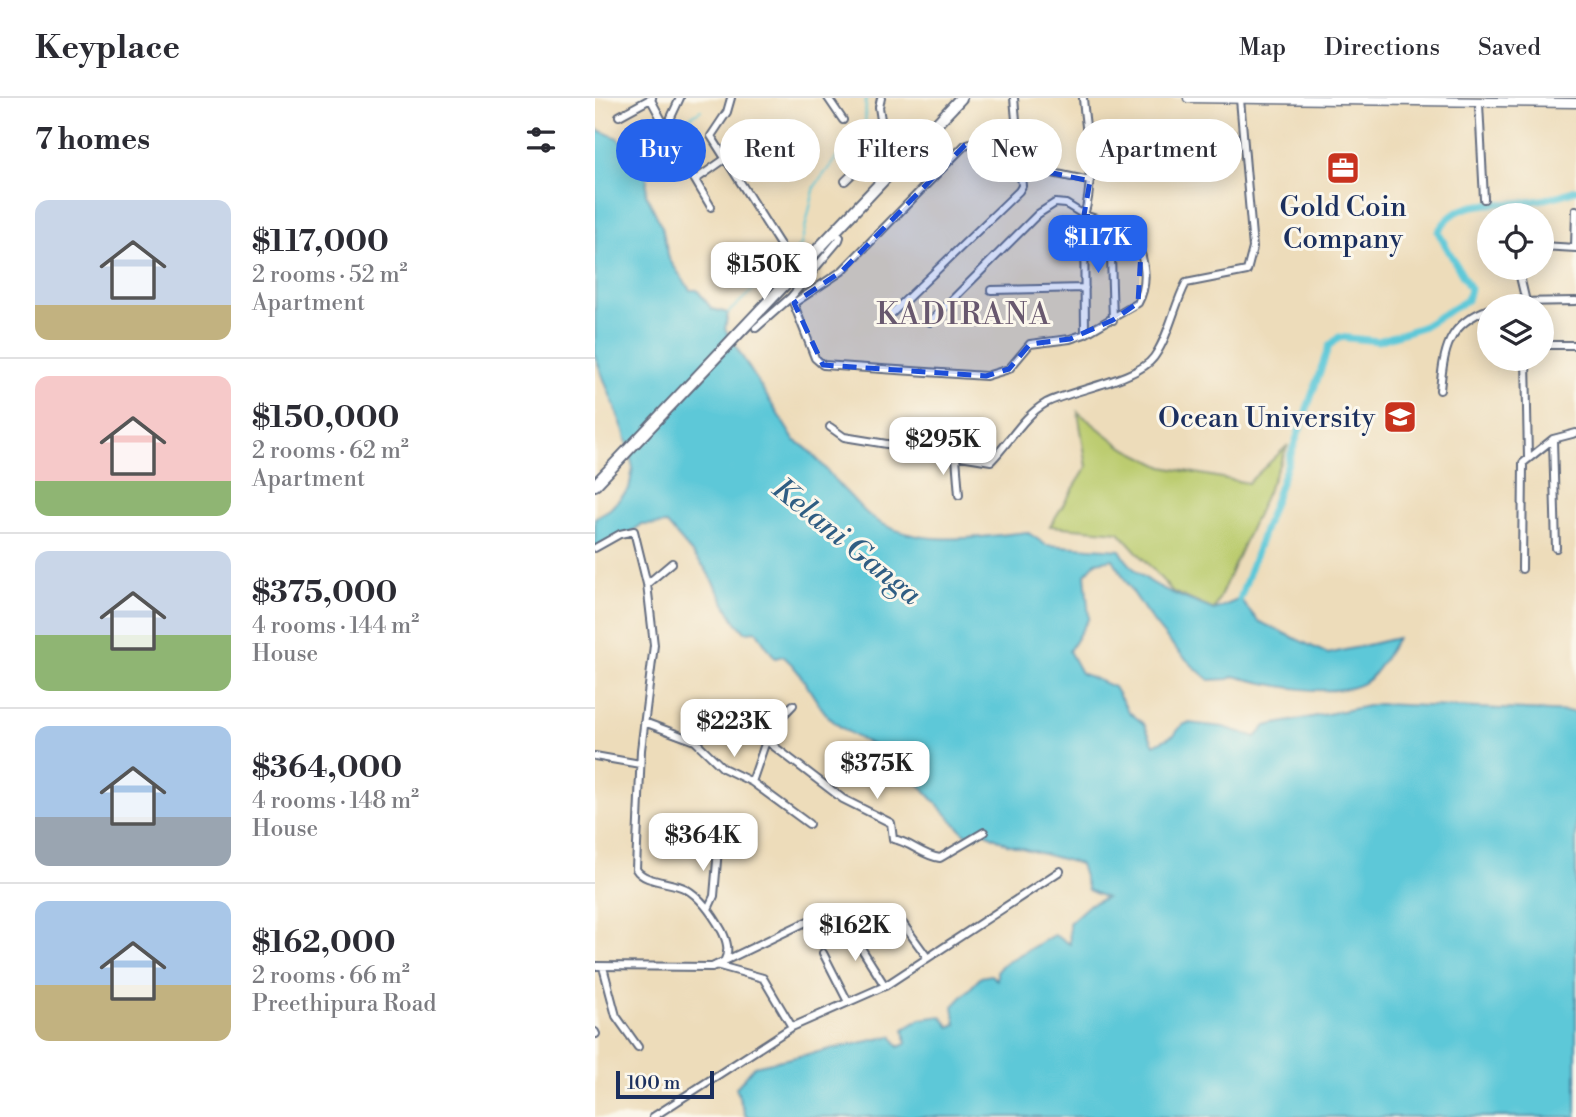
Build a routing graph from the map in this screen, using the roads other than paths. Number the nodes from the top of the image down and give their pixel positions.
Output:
1 (680, 98) edge
2 (731, 98) edge
3 (828, 98) edge
4 (881, 98) edge
5 (961, 98) edge
6 (1014, 98) edge
7 (1083, 98) edge
8 (1188, 98) edge
9 (651, 99) edge
10 (1240, 99) edge
11 (1492, 101) edge
12 (1576, 103) edge
13 (1479, 104) junction
14 (619, 116) dead end
15 (722, 119) edge
16 (842, 119) edge
17 (881, 119) edge
18 (1016, 119) edge
19 (1085, 119) edge
20 (720, 122) edge
21 (967, 144) edge
22 (720, 151) edge
23 (696, 182) edge
24 (740, 182) edge
25 (1019, 182) edge
26 (1090, 182) edge
27 (1484, 199) dead end
28 (712, 207) dead end
29 (1576, 210) edge
30 (1084, 215) junction
31 (1110, 224) junction
32 (835, 232) junction
33 (1554, 247) edge
34 (782, 248) dead end
35 (1575, 248) edge
36 (1085, 288) junction
37 (991, 290) dead end
38 (792, 300) junction
39 (1576, 301) edge
40 (1554, 302) edge
41 (1477, 313) edge
42 (887, 318) dead end
43 (1113, 320) junction
44 (930, 322) dead end
45 (756, 328) dead end
46 (1085, 334) junction
47 (1554, 345) edge
48 (1576, 345) edge
49 (1527, 371) edge
50 (1440, 390) dead end
51 (1576, 424) edge
52 (830, 426) dead end
53 (1573, 433) edge
54 (1553, 439) junction
55 (956, 457) junction
56 (1528, 458) junction
57 (595, 485) edge
58 (959, 495) dead end
59 (595, 548) edge
60 (1556, 548) dead end
61 (672, 563) dead end
62 (1522, 569) dead end
63 (647, 584) junction
64 (793, 705) dead end
65 (644, 722) junction
66 (767, 741) junction
67 (595, 756) edge
68 (640, 764) junction
69 (752, 782) junction
70 (809, 824) dead end
71 (984, 832) dead end
72 (718, 849) dead end
73 (1060, 871) dead end
74 (708, 909) junction
75 (829, 911) dead end
76 (823, 953) dead end
77 (927, 957) junction
78 (724, 962) junction
79 (716, 965) junction
80 (599, 966) edge
81 (885, 986) junction
82 (848, 1002) junction
83 (792, 1027) junction
84 (638, 1047) dead end
85 (653, 1117) edge

1 - 9 street
2 - 15 street
3 - 16 street
4 - 17 street
5 - 32 main road
6 - 18 street
7 - 19 street
8 - 10 street
9 - 14 street
10 - 13 street
10 - 55 street
11 - 12 street
11 - 13 street
13 - 27 street
20 - 22 street
21 - 38 street
23 - 28 street
24 - 34 street
25 - 42 street
26 - 30 street
29 - 35 street
30 - 31 street
30 - 36 street
30 - 44 street
31 - 43 street
31 - 43 street
32 - 38 street
32 - 57 main road
33 - 35 street
36 - 37 street
36 - 46 street
38 - 45 street
38 - 46 street
39 - 40 street
41 - 50 street
43 - 46 street
47 - 48 street
49 - 56 street
51 - 53 street
52 - 55 street
53 - 54 street
54 - 56 street
54 - 60 street
55 - 58 street
56 - 62 street
59 - 63 street
61 - 63 street
63 - 65 street
64 - 66 street
65 - 68 street
65 - 69 street
66 - 69 street
66 - 71 street
67 - 68 street
68 - 74 street
69 - 70 street
72 - 74 street
73 - 77 street
74 - 78 street
75 - 78 street
76 - 82 street
77 - 81 street
77 - 81 street
78 - 79 street
79 - 80 street
79 - 83 street
80 - 84 street
81 - 82 street
82 - 83 street
83 - 85 street

